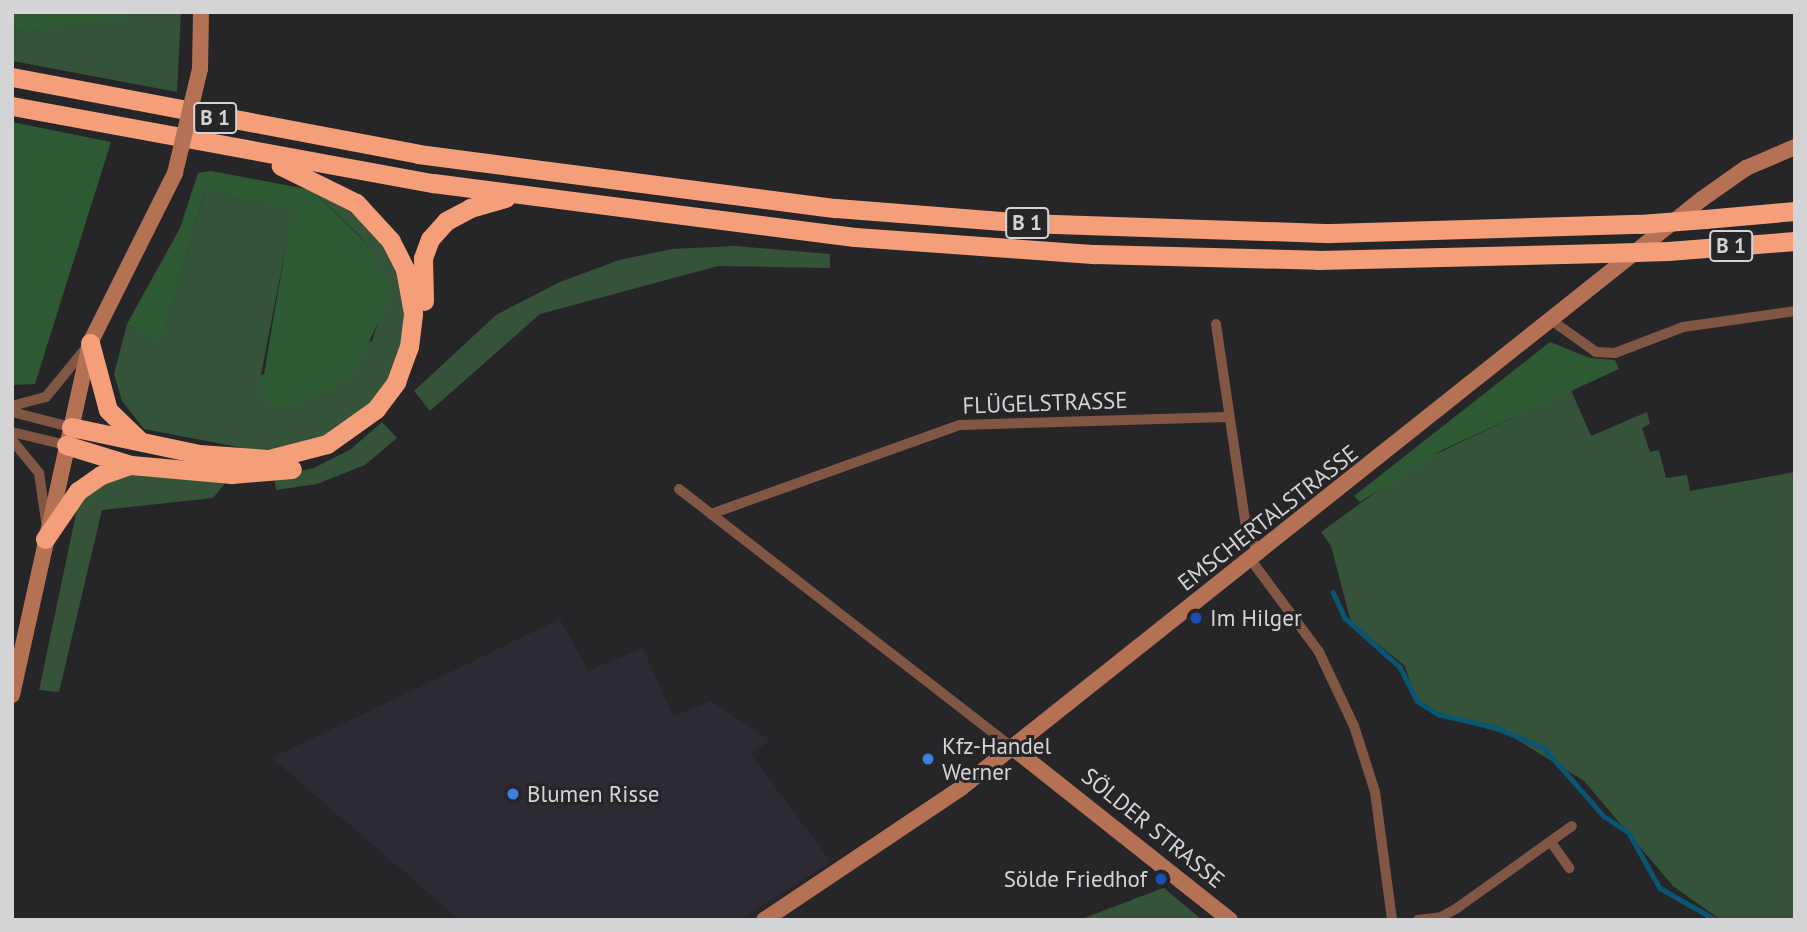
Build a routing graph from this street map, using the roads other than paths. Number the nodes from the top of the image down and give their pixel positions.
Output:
1 (201, 12) edge
2 (12, 77) edge
3 (12, 106) edge
4 (1795, 147) edge
5 (251, 154) junction
6 (520, 196) junction
7 (1795, 211) edge
8 (1795, 241) edge
9 (1795, 311) edge
10 (1550, 320) junction
11 (1216, 324) dead end
12 (90, 343) junction
13 (12, 406) edge
14 (12, 412) edge
15 (1227, 417) junction
16 (12, 432) edge
17 (68, 436) junction
18 (12, 440) edge
19 (141, 442) junction
20 (131, 465) junction
21 (679, 489) dead end
22 (711, 514) junction
23 (45, 539) junction
24 (1255, 558) junction
25 (12, 695) edge
26 (1013, 748) junction
27 (1572, 826) dead end
28 (1550, 842) junction
29 (1569, 868) dead end
30 (764, 920) edge
31 (1230, 920) edge
32 (1392, 920) edge
33 (1418, 920) edge

1 - 12 main road, bridge
2 - 7 highway, B 1, bridge
3 - 5 highway, B 1
4 - 10 main road, EMSCHERTALSTRASSE
5 - 6 highway, B 1
5 - 19 highway
6 - 8 highway, B 1, bridge
6 - 20 highway
9 - 10 street
10 - 24 main road, EMSCHERTALSTRASSE
11 - 15 street
12 - 13 street
12 - 17 main road
12 - 19 highway
14 - 17 street
15 - 22 street, FLÜGELSTRASSE
15 - 24 street
16 - 17 street
17 - 19 highway
17 - 20 highway
17 - 23 main road
18 - 23 street
20 - 23 highway
21 - 22 street
22 - 26 street
23 - 25 main road
24 - 26 main road, EMSCHERTALSTRASSE
24 - 32 street
26 - 30 main road, EMSCHERTALSTRASSE
26 - 31 main road, SÖLDER STRASSE
27 - 28 street
28 - 29 street
28 - 33 street

